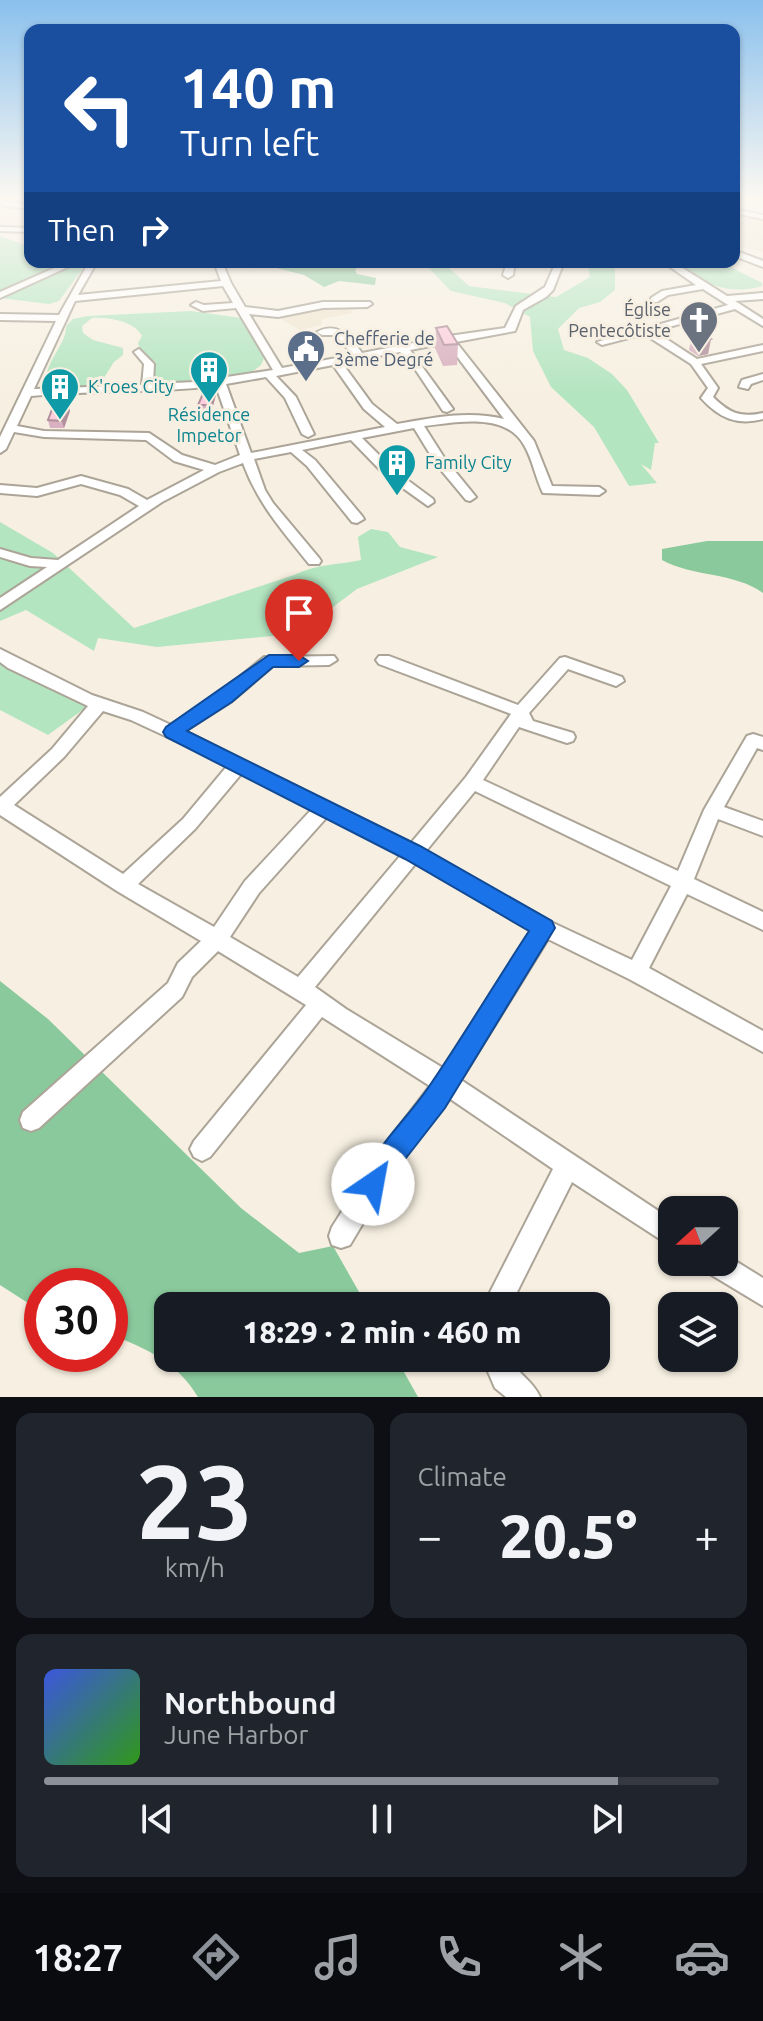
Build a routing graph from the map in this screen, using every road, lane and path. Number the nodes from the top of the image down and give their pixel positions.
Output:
1 (61, 268) edge
2 (89, 268) edge
3 (220, 268) edge
4 (510, 268) edge
5 (559, 268) edge
6 (676, 268) edge
7 (508, 275) dead end
8 (226, 283) junction
9 (705, 286) junction
10 (0, 295) edge
11 (763, 296) edge
12 (71, 299) junction
13 (725, 299) junction
14 (654, 300) dead end
15 (367, 304) dead end
16 (196, 305) dead end
17 (736, 306) junction
18 (241, 307) junction
19 (0, 317) edge
20 (63, 318) junction
21 (763, 323) edge
22 (647, 331) junction
23 (322, 332) dead end
24 (449, 339) junction
25 (602, 342) dead end
26 (402, 348) junction
27 (761, 350) edge
28 (139, 352) dead end
29 (360, 357) junction
30 (335, 361) junction
31 (695, 362) junction
32 (272, 371) junction
33 (763, 377) edge
34 (220, 382) junction
35 (744, 387) dead end
36 (147, 389) junction
37 (29, 393) junction
38 (447, 409) dead end
39 (763, 416) edge
40 (417, 424) junction
41 (392, 426) junction
42 (516, 427) junction
43 (11, 428) junction
44 (308, 434) dead end
45 (354, 436) junction
46 (292, 447) junction
47 (0, 449) edge
48 (247, 457) junction
49 (215, 469) junction
50 (0, 489) edge
51 (599, 491) dead end
52 (470, 497) dead end
53 (428, 502) dead end
54 (148, 506) junction
55 (357, 519) dead end
56 (0, 553) edge
57 (314, 561) dead end
58 (60, 564) junction
59 (0, 605) edge
60 (0, 654) edge
61 (329, 660) dead end
62 (384, 660) dead end
63 (616, 681) dead end
64 (99, 704) junction
65 (521, 712) junction
66 (172, 732) junction
67 (567, 737) dead end
68 (763, 744) edge
69 (238, 765) junction
70 (472, 782) junction
71 (1, 806) edge
72 (324, 808) junction
73 (713, 810) junction
74 (763, 829) edge
75 (412, 852) junction
76 (682, 884) junction
77 (124, 885) junction
78 (763, 921) edge
79 (544, 928) junction
80 (217, 939) junction
81 (636, 972) junction
82 (301, 989) junction
83 (320, 1004) junction
84 (763, 1042) edge
85 (446, 1083) junction
86 (31, 1120) dead end
87 (202, 1149) dead end
88 (567, 1167) junction
89 (658, 1226) edge
90 (341, 1236) dead end
91 (736, 1276) edge
92 (503, 1292) edge
93 (763, 1293) edge
94 (502, 1372) edge
95 (526, 1397) edge

1 - 10 street
2 - 12 street
3 - 8 street
4 - 7 street
5 - 24 street
6 - 9 street
8 - 12 street
8 - 18 street
9 - 13 street
9 - 14 street
11 - 13 street
12 - 20 street
13 - 17 street
15 - 18 street
16 - 18 street
17 - 21 street
17 - 22 street
18 - 32 street
19 - 20 street
20 - 37 street
22 - 25 street
22 - 31 street
23 - 29 street
24 - 26 street
24 - 42 street
26 - 29 street
26 - 38 street
27 - 31 street
28 - 36 street
29 - 30 street
30 - 32 street
30 - 41 street
31 - 39 street
32 - 34 street
32 - 44 street
33 - 35 street
34 - 36 street
34 - 48 street
36 - 37 street
37 - 43 street
40 - 41 street
40 - 42 street
40 - 52 street
41 - 45 street
42 - 51 street
43 - 47 street
43 - 49 street
45 - 46 street
45 - 53 street
46 - 48 street
46 - 55 street
48 - 49 street
48 - 57 street
49 - 54 street
50 - 54 street
54 - 58 street
56 - 58 street
58 - 59 street
60 - 64 street
61 - 66 street
62 - 65 street
63 - 65 street
64 - 66 street
64 - 71 street
65 - 67 street
65 - 70 street
66 - 69 street
68 - 73 street
69 - 72 street
69 - 77 street
70 - 75 street
70 - 76 street
71 - 77 street
72 - 75 street
72 - 80 street
73 - 74 street
73 - 76 street
75 - 79 street
75 - 82 street
76 - 78 street
76 - 81 street
77 - 80 street
79 - 81 street
79 - 85 street
80 - 82 street
80 - 86 street
81 - 84 street
82 - 83 street
83 - 85 street
83 - 87 street
85 - 88 street
85 - 90 street
88 - 89 street
88 - 92 street
91 - 93 street
94 - 95 street

